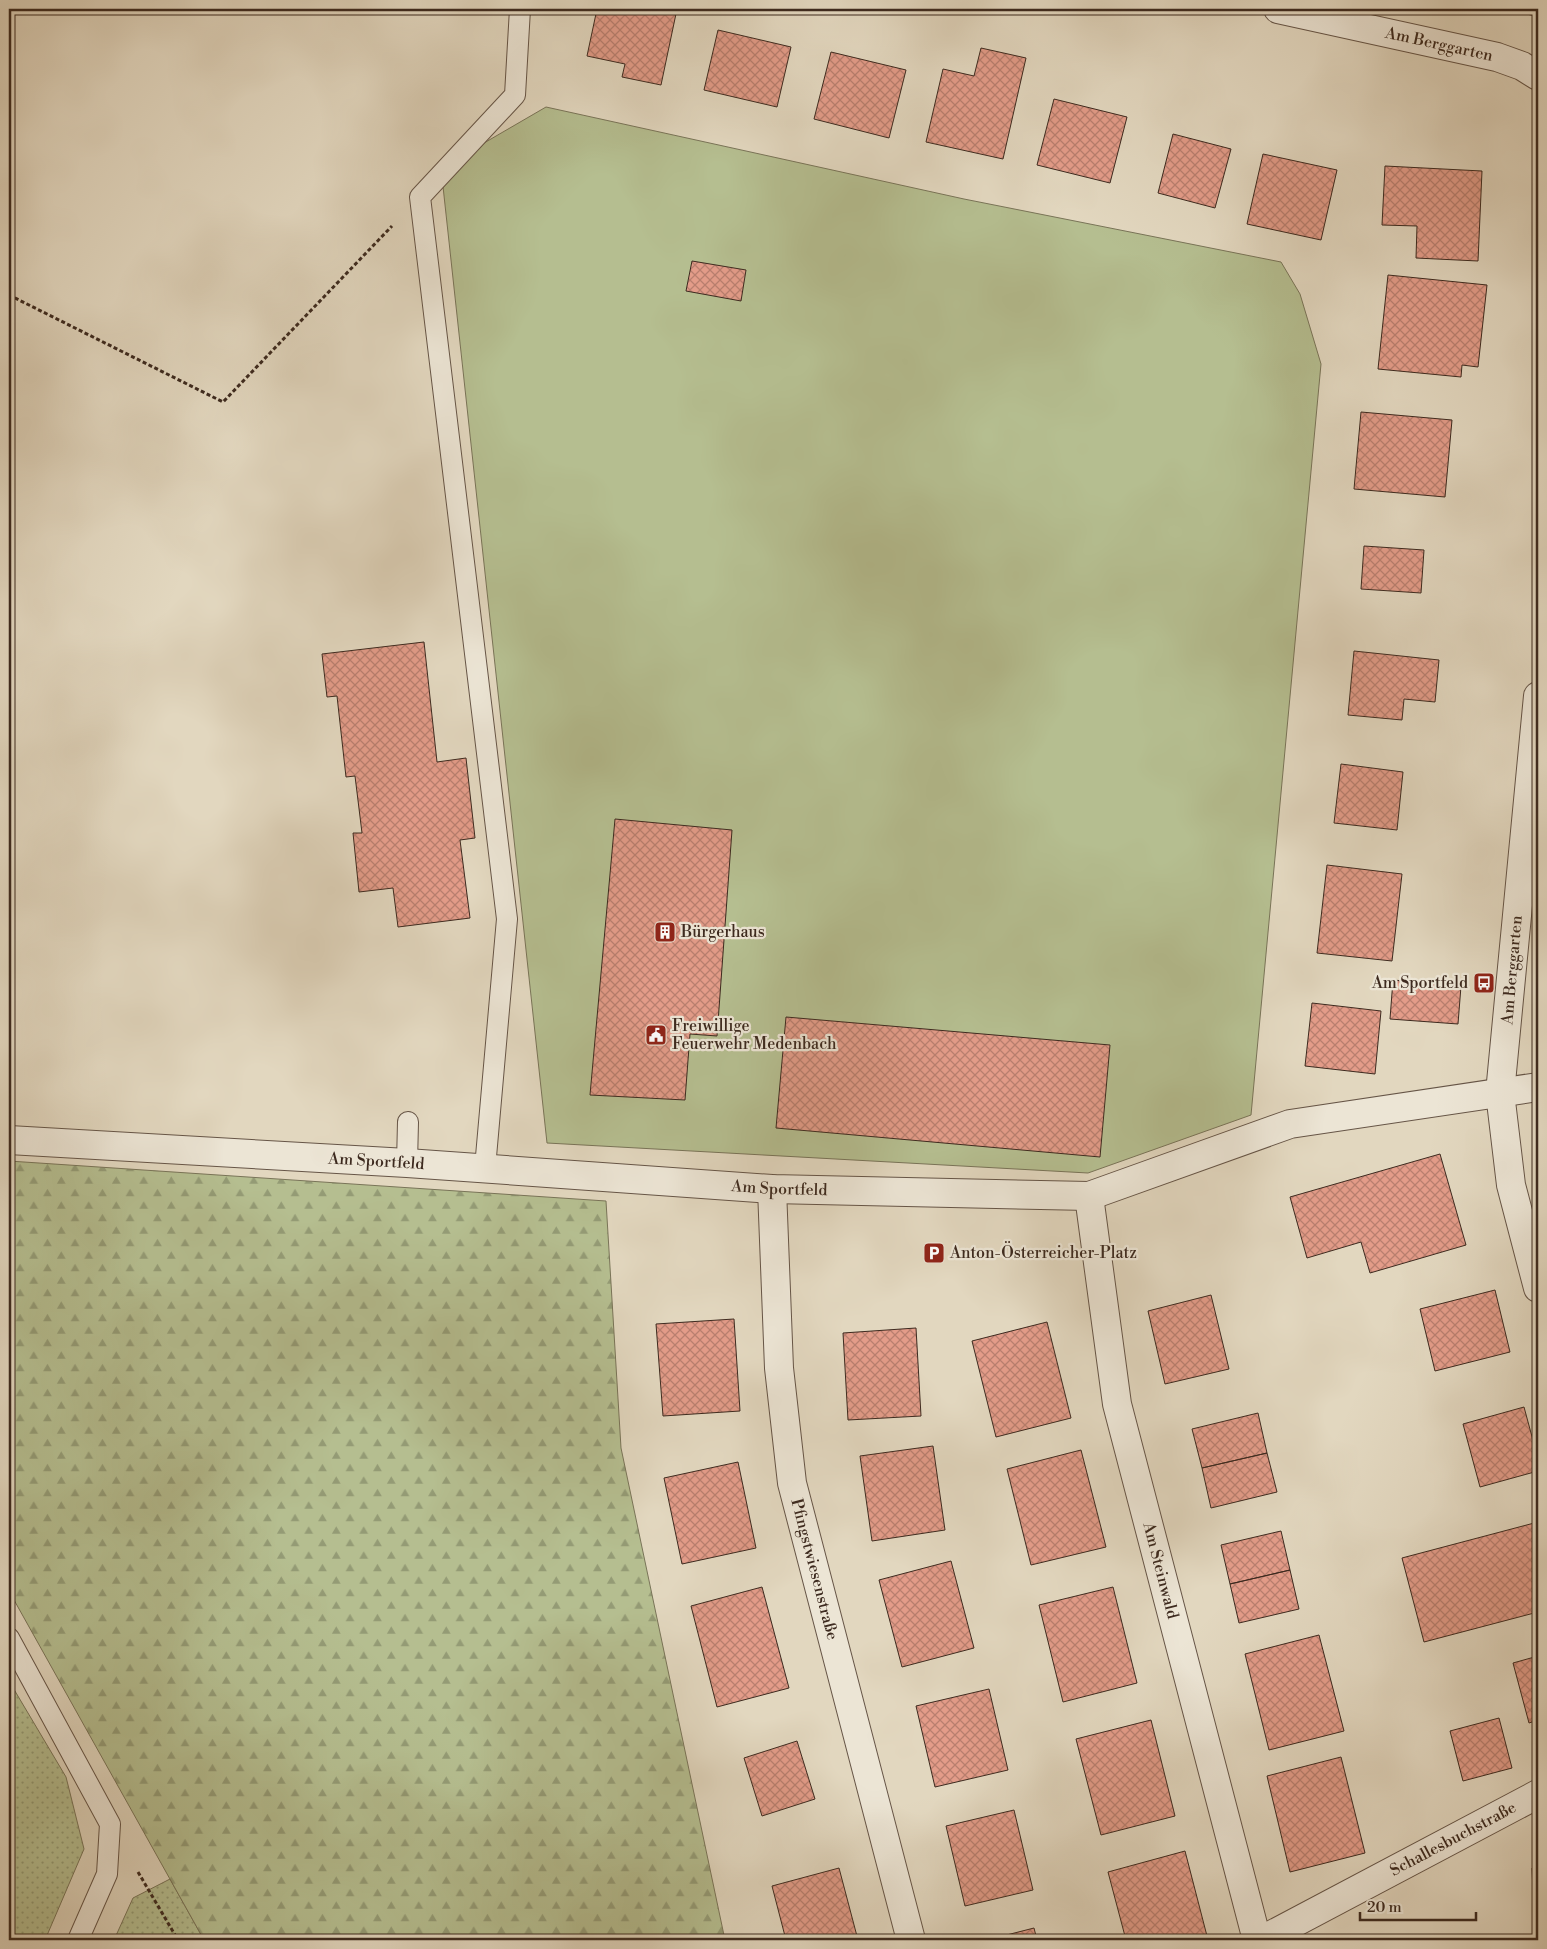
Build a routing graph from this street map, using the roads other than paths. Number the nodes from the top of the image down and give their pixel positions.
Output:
1 (520, 9) edge
2 (1278, 9) edge
3 (1538, 76) edge
4 (1538, 696) edge
5 (1538, 1087) edge
6 (1500, 1094) junction
7 (408, 1122) dead end
8 (9, 1140) edge
9 (407, 1163) junction
10 (485, 1168) junction
11 (772, 1189) junction
12 (1089, 1196) junction
13 (1538, 1288) edge
14 (9, 1638) edge
15 (1538, 1794) edge
16 (78, 1940) edge
17 (910, 1940) edge
18 (1257, 1940) edge
19 (1262, 1940) edge

1 - 10 lane
2 - 3 street, Am Berggarten
4 - 6 street, Am Berggarten
5 - 6 street, Am Sportfeld
6 - 12 street, Am Sportfeld
6 - 13 street, Am Berggarten
7 - 9 lane
8 - 9 street, Am Sportfeld
9 - 10 street, Am Sportfeld
10 - 11 street, Am Sportfeld
11 - 12 street, Am Sportfeld
11 - 17 street, Pfingstwiesenstraße
12 - 18 street, Am Steinwald
14 - 16 lane
15 - 19 street, Schallesbuchstraße

